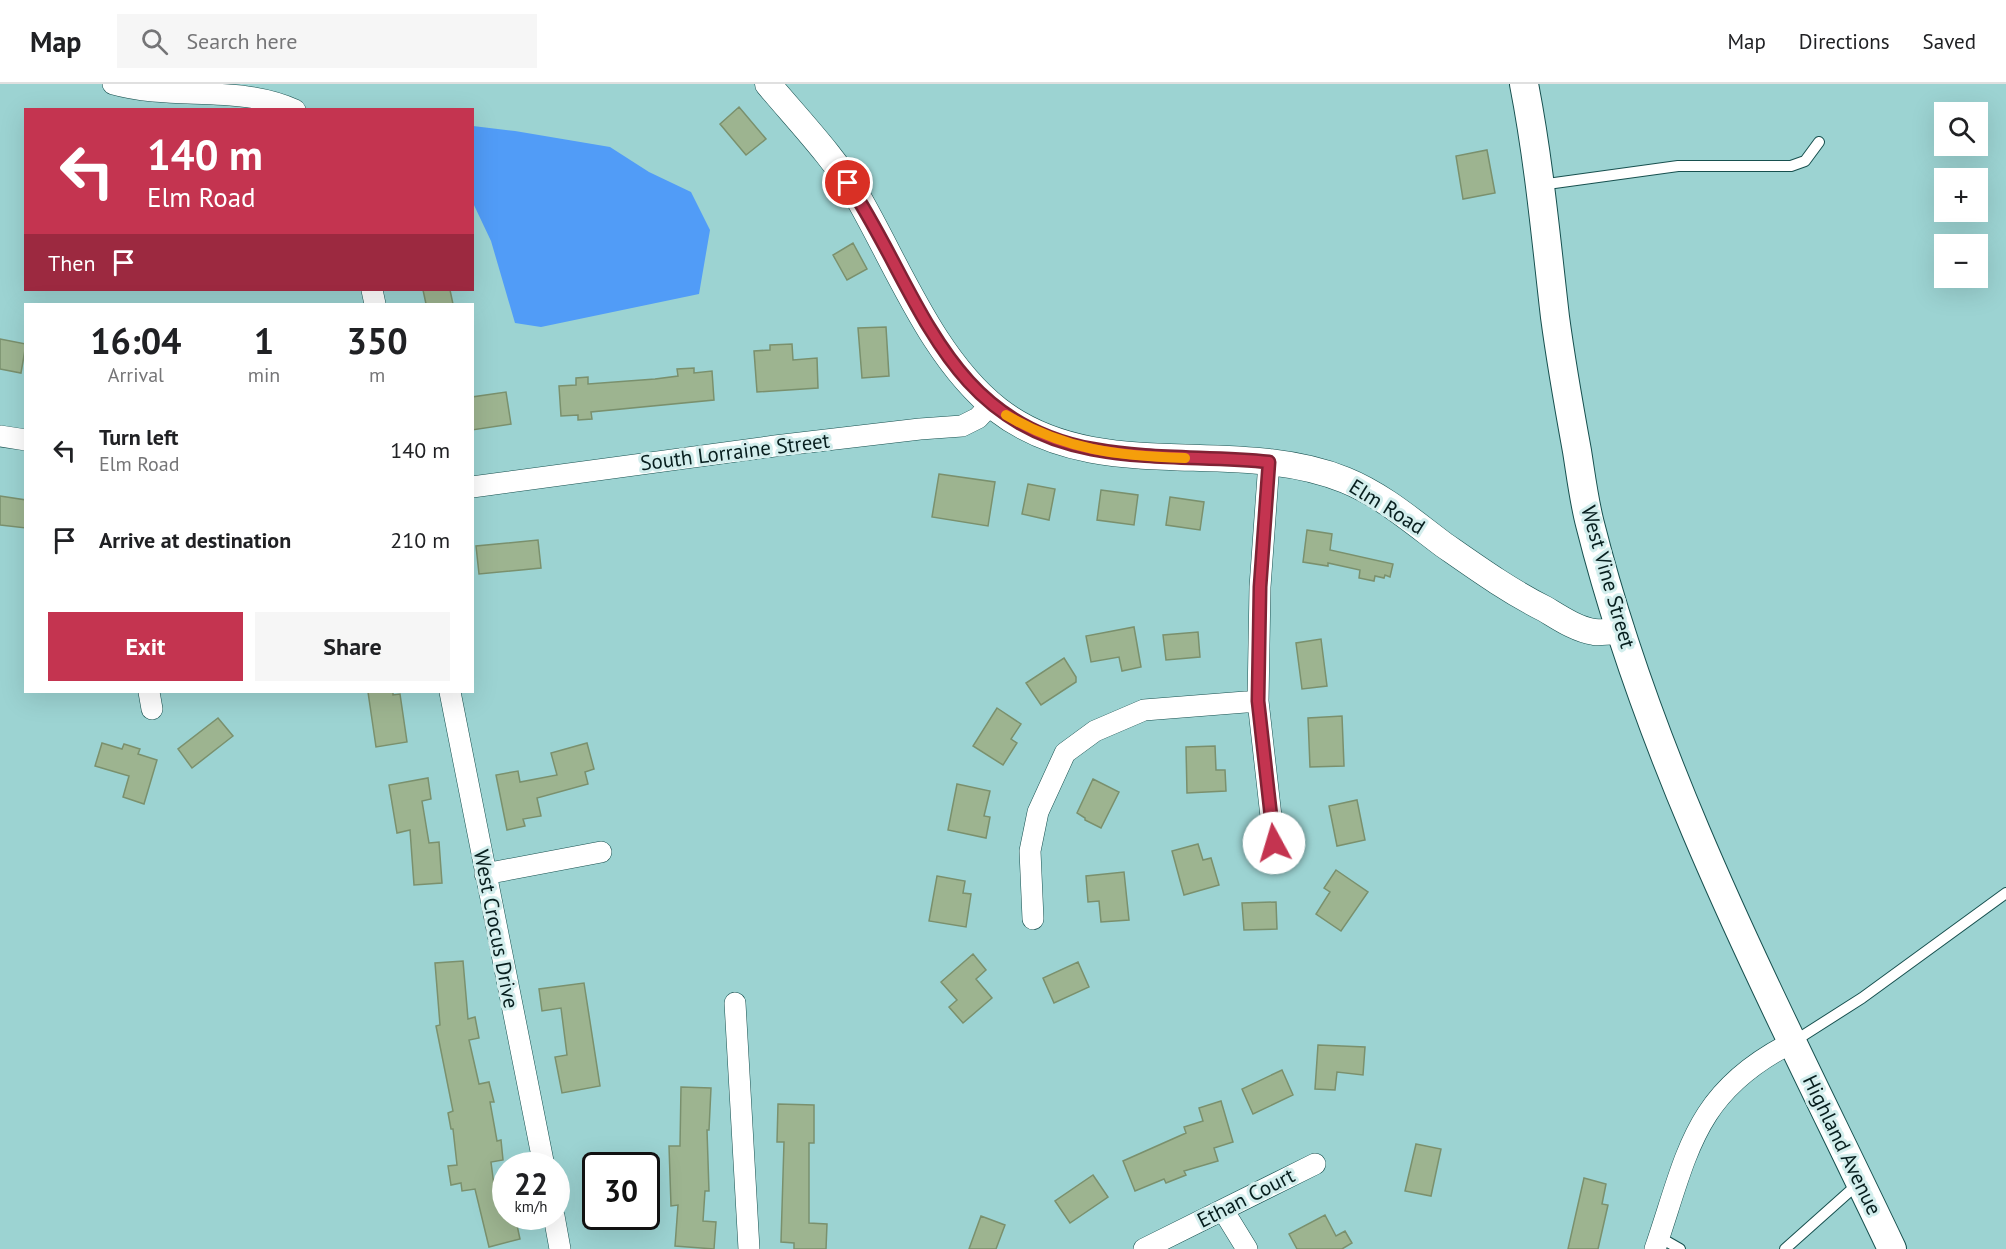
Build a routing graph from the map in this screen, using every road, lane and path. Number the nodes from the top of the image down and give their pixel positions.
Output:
1 (113, 84) edge
2 (768, 84) edge
3 (1524, 84) edge
4 (290, 108) edge
5 (1819, 142) dead end
6 (1540, 185) junction
7 (991, 404) junction
8 (0, 436) edge
9 (24, 440) edge
10 (1269, 462) junction
11 (474, 488) edge
12 (1621, 630) junction
13 (450, 693) edge
14 (1258, 701) junction
15 (1274, 843) dead end
16 (601, 852) dead end
17 (485, 874) junction
18 (2006, 893) edge
19 (1033, 920) dead end
20 (735, 1003) dead end
21 (1793, 1042) junction
22 (541, 1152) edge
23 (1315, 1164) dead end
24 (1860, 1182) junction
25 (1223, 1209) junction
26 (557, 1230) edge
27 (1657, 1243) edge
28 (1798, 1244) edge
29 (560, 1249) edge
30 (749, 1249) edge
31 (1144, 1249) edge
32 (1247, 1249) edge
33 (1680, 1249) edge
34 (1785, 1249) edge
35 (1892, 1249) edge

1 - 4 street
2 - 7 street, Elm Road
3 - 6 main road, West Vine Street
5 - 6 lane
6 - 12 main road, West Vine Street
7 - 10 street, Elm Road
7 - 11 street, South Lorraine Street
8 - 9 street
10 - 12 street, Elm Road
10 - 14 street
12 - 21 main road, West Vine Street
13 - 17 street, West Crocus Drive
14 - 15 street
14 - 19 street
16 - 17 street
17 - 22 street, West Crocus Drive
18 - 21 lane
20 - 30 street
21 - 24 main road, Highland Avenue
21 - 27 street
23 - 25 street, Ethan Court
24 - 28 lane
24 - 35 main road, Highland Avenue
25 - 31 street, Ethan Court
25 - 32 street
26 - 29 street
27 - 33 lane
28 - 34 lane

